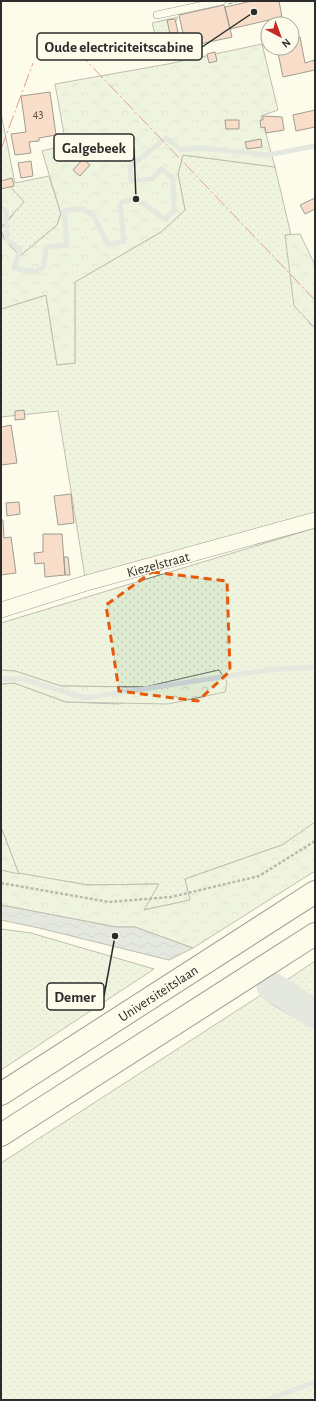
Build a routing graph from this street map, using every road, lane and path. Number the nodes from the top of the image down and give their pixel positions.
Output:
1 (222, 1) edge
2 (158, 15) dead end
3 (315, 520) edge
4 (1, 610) edge
5 (315, 841) edge
6 (1, 883) edge
7 (315, 892) edge
8 (315, 934) edge
9 (1, 1094) edge
10 (1, 1135) edge

1 - 2 lane
3 - 4 street, Kiezelstraat
5 - 6 path
7 - 9 highway, Universiteitslaan
8 - 10 highway

